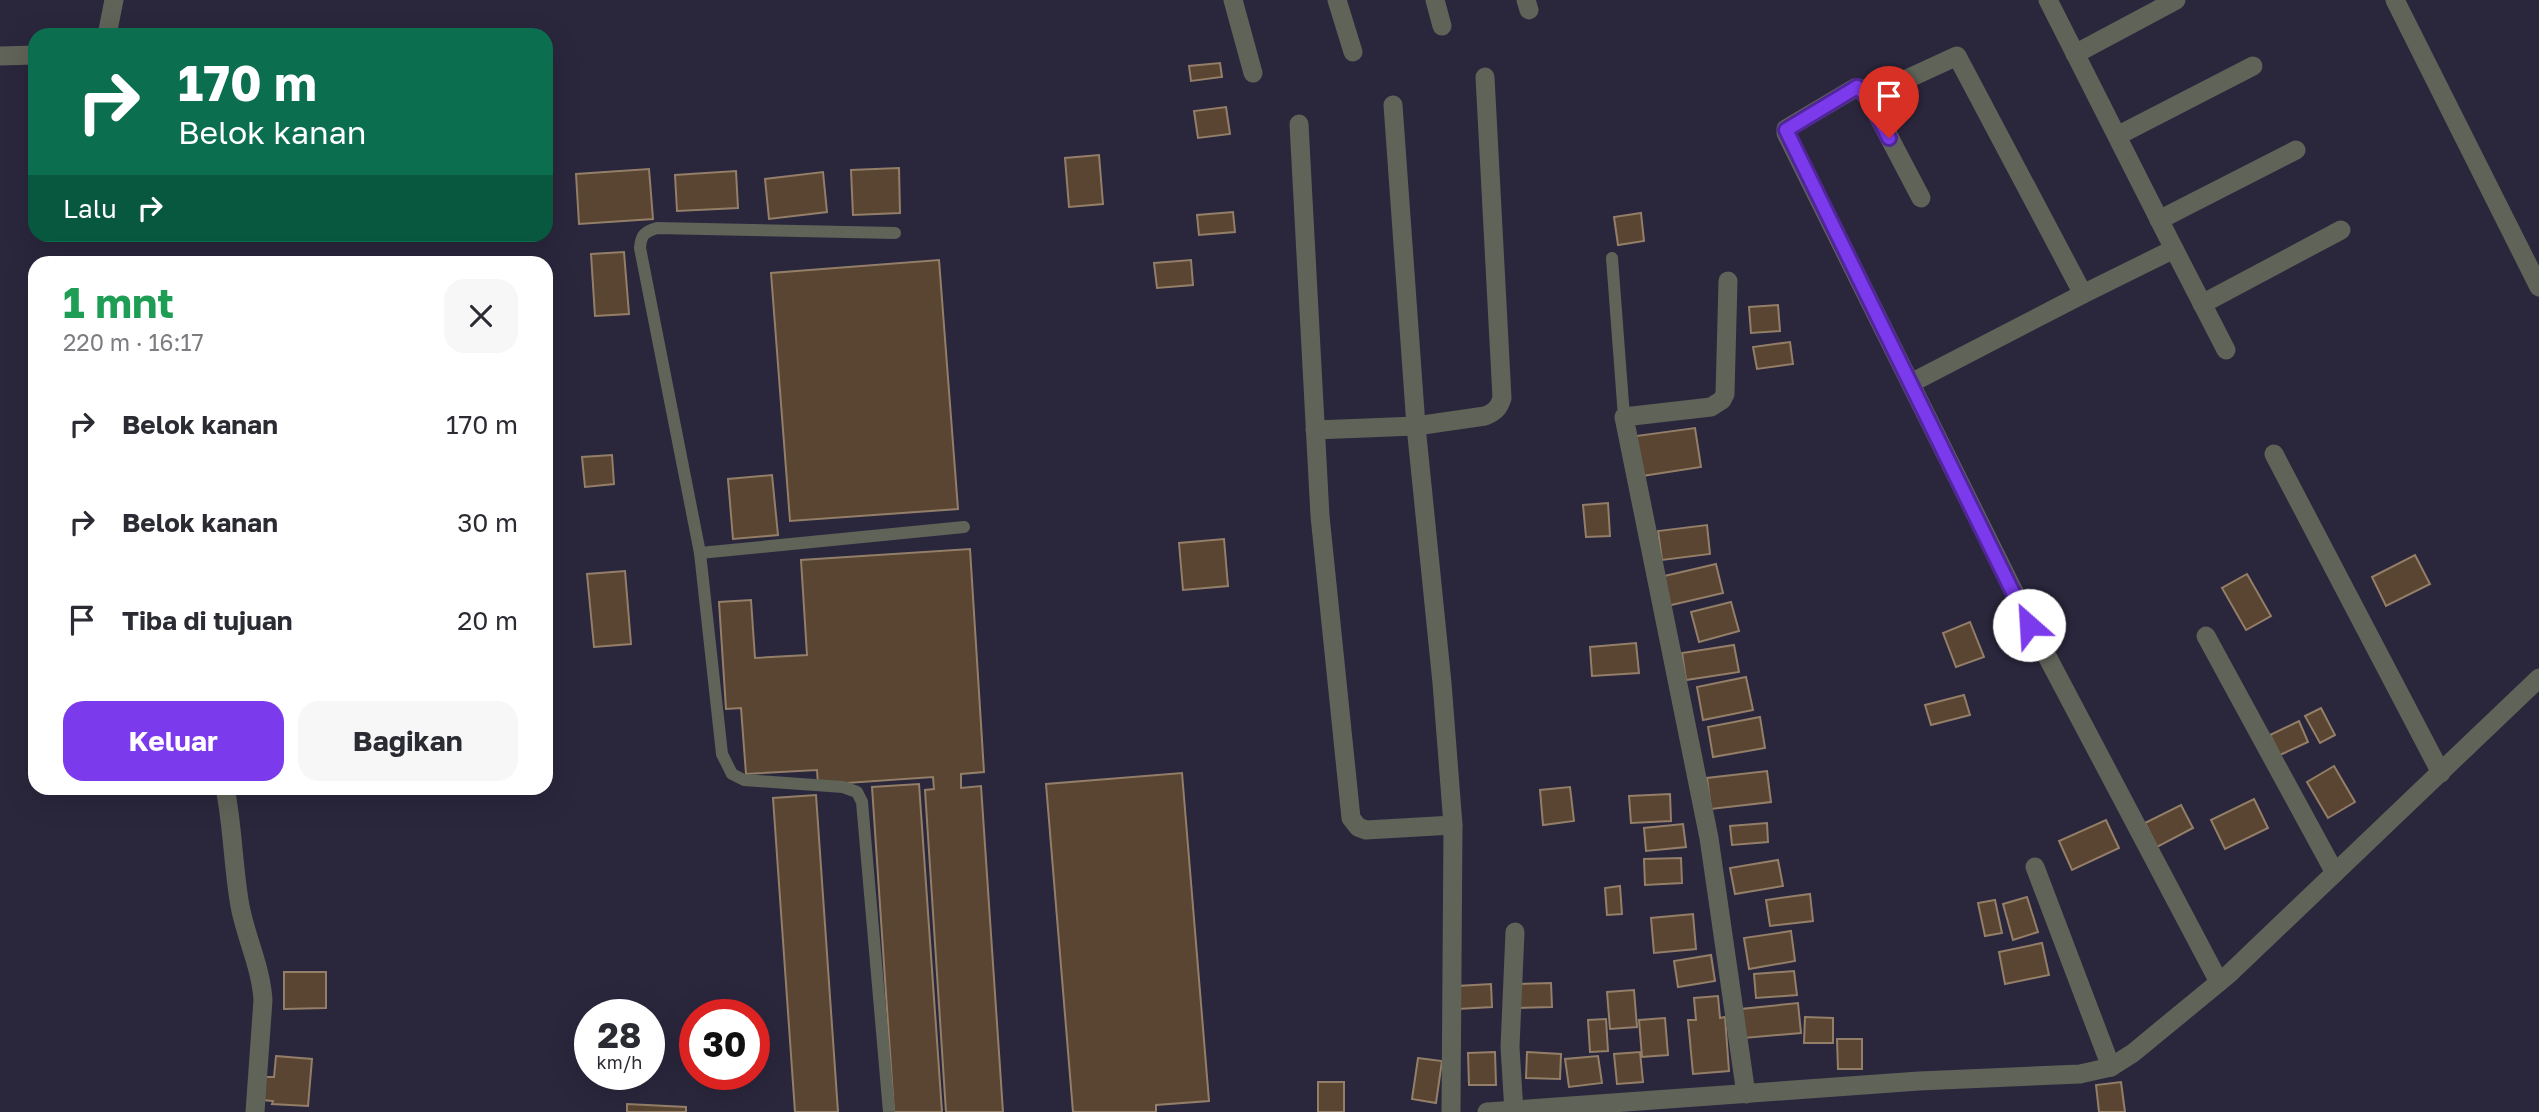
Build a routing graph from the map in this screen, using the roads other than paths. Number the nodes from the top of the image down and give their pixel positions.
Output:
1 (114, 0) edge
2 (1233, 0) edge
3 (1337, 0) edge
4 (1435, 0) edge
5 (2048, 0) edge
6 (2176, 0) edge
7 (2395, 0) edge
8 (1442, 26) dead end
9 (108, 28) edge
10 (1353, 52) dead end
11 (2075, 54) junction
12 (28, 55) edge
13 (0, 56) edge
14 (2253, 66) dead end
15 (1253, 73) dead end
16 (1485, 77) dead end
17 (1868, 97) junction
18 (1393, 105) dead end
19 (1299, 124) dead end
20 (2117, 136) junction
21 (2295, 150) dead end
22 (1921, 198) dead end
23 (2159, 220) junction
24 (2341, 230) dead end
25 (895, 233) dead end
26 (2174, 249) junction
27 (1612, 258) dead end
28 (1728, 281) dead end
29 (2539, 287) edge
30 (2083, 294) junction
31 (2202, 303) junction
32 (2226, 350) dead end
33 (1911, 383) junction
34 (1624, 417) junction
35 (1416, 426) junction
36 (1315, 430) junction
37 (2274, 454) dead end
38 (964, 527) dead end
39 (700, 553) junction
40 (2206, 636) dead end
41 (2539, 678) edge
42 (2441, 773) junction
43 (226, 795) edge
44 (1453, 825) junction
45 (2035, 867) dead end
46 (2335, 873) junction
47 (1515, 932) dead end
48 (2220, 982) junction
49 (2111, 1067) junction
50 (1746, 1094) junction
51 (1628, 1107) edge
52 (1514, 1111) edge
53 (255, 1112) edge
54 (889, 1112) edge
55 (1451, 1112) edge
56 (1487, 1112) edge

1 - 9 street
2 - 15 street
3 - 10 street
4 - 8 street
5 - 11 street
6 - 11 street
7 - 29 street
11 - 20 street
12 - 13 street
14 - 20 street
16 - 35 street
17 - 22 street
17 - 30 street
17 - 33 street
18 - 35 street
19 - 36 street
20 - 23 street
21 - 23 street
23 - 26 street
24 - 31 street
25 - 39 lane
26 - 30 street
26 - 31 street
27 - 34 lane
28 - 34 street
30 - 33 street
31 - 32 street
33 - 48 street
34 - 50 street
35 - 36 street
35 - 44 street
36 - 44 street
37 - 42 street
38 - 39 lane
39 - 54 lane
40 - 46 street
41 - 42 street
42 - 46 street
43 - 53 street
44 - 55 street
45 - 49 street
46 - 48 street
47 - 52 street
48 - 49 street
49 - 50 street
50 - 51 street
51 - 52 street
52 - 56 street

